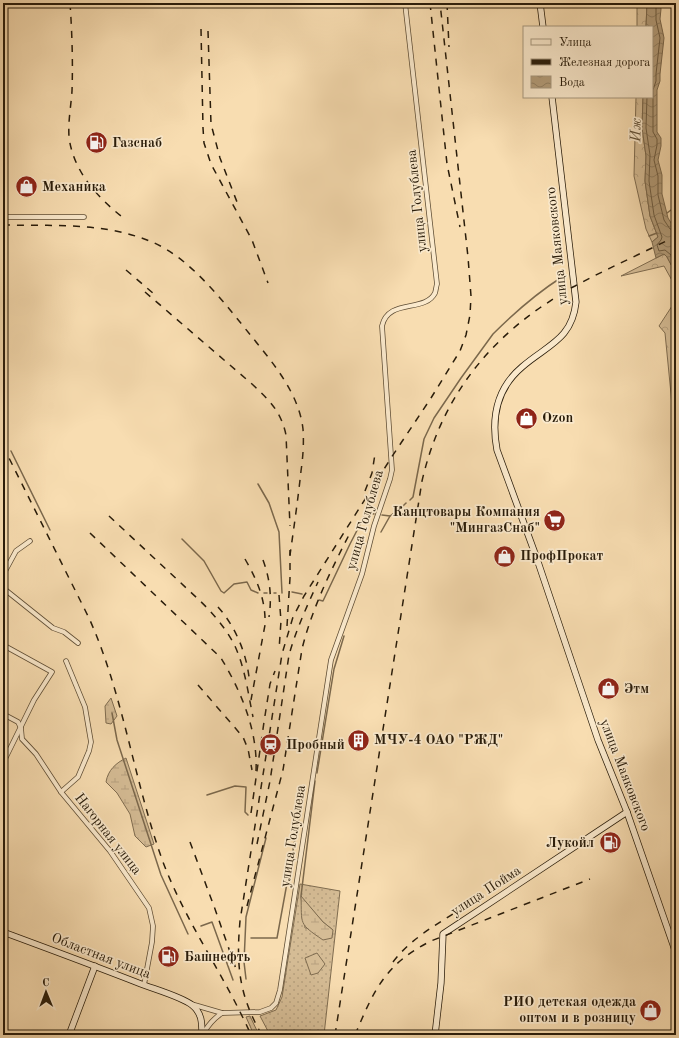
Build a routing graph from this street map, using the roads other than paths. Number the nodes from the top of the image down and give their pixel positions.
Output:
1 (406, 3) edge
2 (540, 3) edge
3 (543, 26) edge
4 (552, 98) edge
5 (3, 217) edge
6 (84, 217) dead end
7 (30, 541) dead end
8 (3, 575) edge
9 (3, 588) edge
10 (78, 643) dead end
11 (3, 645) edge
12 (66, 661) dead end
13 (3, 714) edge
14 (21, 728) junction
15 (3, 763) edge
16 (61, 792) junction
17 (627, 812) junction
18 (3, 932) edge
19 (676, 953) edge
20 (95, 966) junction
21 (144, 985) junction
22 (191, 1003) junction
23 (222, 1013) junction
24 (69, 1035) edge
25 (202, 1035) edge
26 (435, 1035) edge

1 - 23 street, улица Голублева
2 - 3 main road
4 - 17 main road, улица Маяковского
5 - 6 street
7 - 8 street
9 - 10 street
11 - 14 street
12 - 16 street
13 - 14 street, Нагорная улица
14 - 15 street
14 - 16 street, Нагорная улица
16 - 21 street, Нагорная улица
17 - 19 main road, улица Маяковского
17 - 26 main road, улица Пойма
18 - 20 main road, Областная улица
20 - 21 main road, Областная улица
20 - 24 main road
21 - 22 main road, Областная улица
22 - 23 street
22 - 25 main road
23 - 25 street

